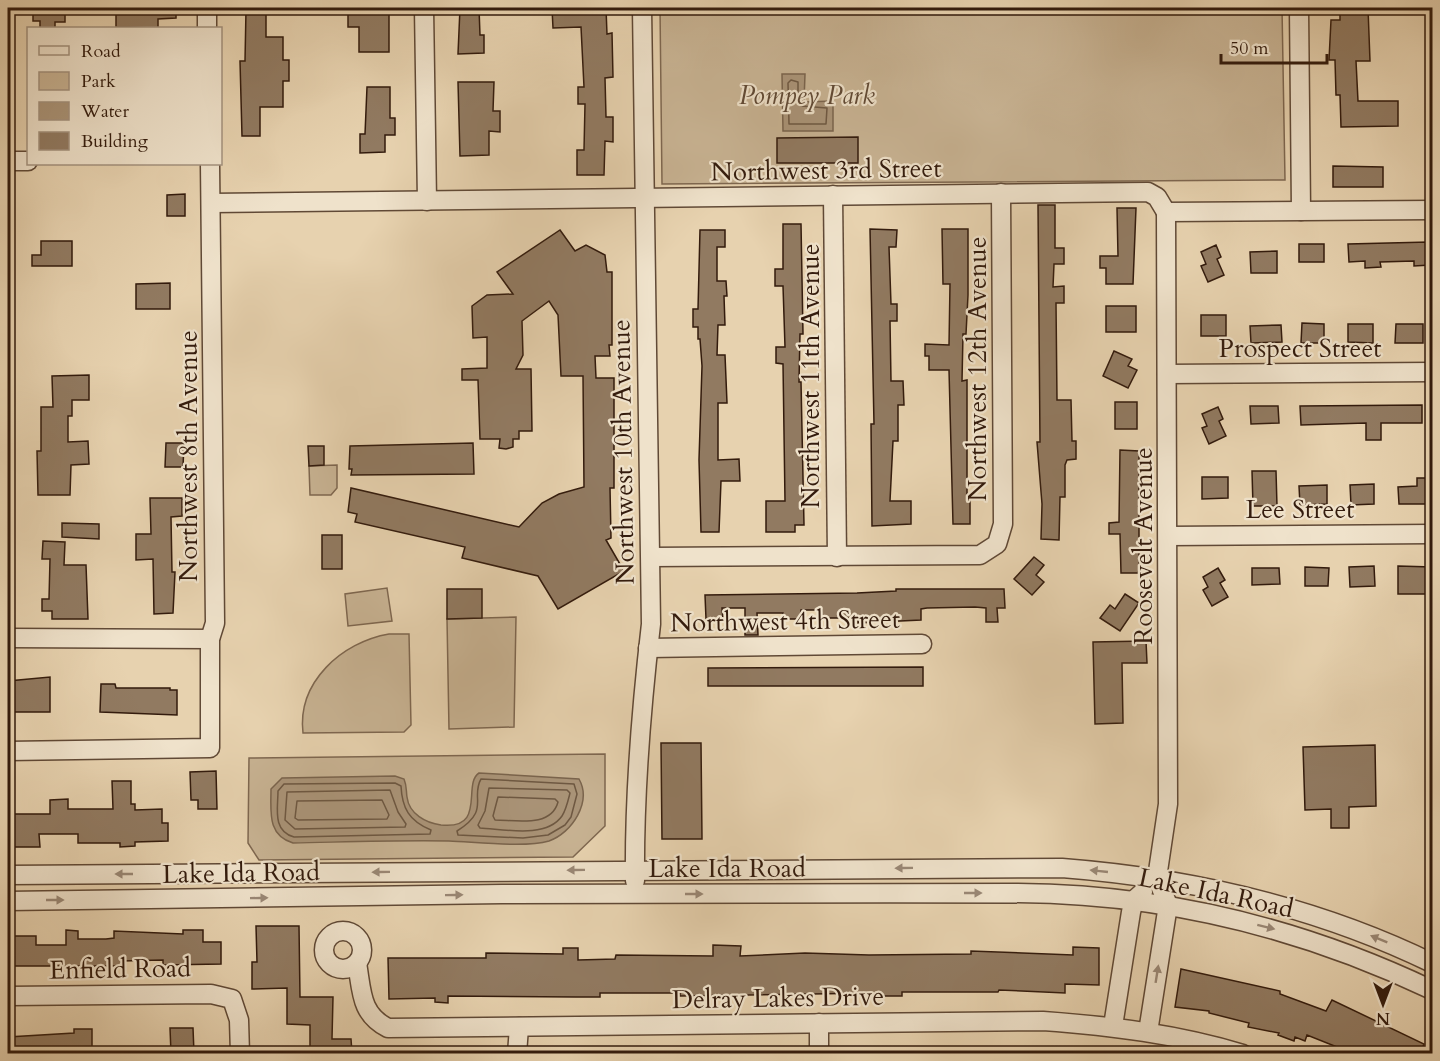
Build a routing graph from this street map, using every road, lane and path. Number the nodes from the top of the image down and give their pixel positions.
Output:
1 (207, 8) edge
2 (424, 8) edge
3 (642, 8) edge
4 (1299, 8) edge
5 (207, 27) edge
6 (8, 161) edge
7 (27, 161) edge
8 (210, 165) edge
9 (1001, 193) junction
10 (833, 195) junction
11 (645, 200) junction
12 (427, 201) junction
13 (211, 203) junction
14 (1432, 210) edge
15 (1301, 211) junction
16 (1166, 212) junction
17 (1432, 372) edge
18 (1167, 374) junction
19 (1432, 534) edge
20 (1168, 536) junction
21 (651, 557) junction
22 (837, 557) junction
23 (8, 638) edge
24 (210, 639) junction
25 (922, 644) dead end
26 (648, 648) junction
27 (8, 752) edge
28 (635, 870) junction
29 (236, 873) junction
30 (8, 875) edge
31 (1157, 878) junction
32 (635, 894) junction
33 (200, 899) junction
34 (1134, 900) junction
35 (8, 901) edge
36 (1168, 905) junction
37 (357, 963) dead end
38 (1432, 963) edge
39 (1432, 990) edge
40 (8, 996) edge
41 (819, 1023) junction
42 (1113, 1026) junction
43 (519, 1027) junction
44 (1148, 1032) junction
45 (240, 1053) edge
46 (518, 1053) edge
47 (819, 1053) edge
48 (1243, 1053) edge

1 - 5 street
2 - 12 street
3 - 11 street, Northwest 10th Avenue
4 - 15 street
6 - 7 street
8 - 13 street, Northwest 8th Avenue
9 - 10 street, Northwest 3rd Street
9 - 16 street, Northwest 3rd Street
9 - 22 street, Northwest 12th Avenue
10 - 11 street, Northwest 3rd Street
10 - 22 street, Northwest 11th Avenue
11 - 12 street, Northwest 3rd Street
11 - 21 street, Northwest 10th Avenue
12 - 13 street, Northwest 3rd Street
13 - 24 street, Northwest 8th Avenue
14 - 15 street
15 - 16 street
16 - 18 street, Roosevelt Avenue
17 - 18 street, Prospect Street
18 - 20 street, Roosevelt Avenue
19 - 20 street, Lee Street
20 - 31 street, Roosevelt Avenue
21 - 22 street
21 - 26 street, Northwest 10th Avenue
23 - 24 street
24 - 27 street, Northwest 8th Avenue
25 - 26 street, Northwest 4th Street
26 - 28 street, Northwest 10th Avenue
28 -> 29 street, Lake Ida Road
31 -> 28 street, Lake Ida Road
28 - 32 street, Northwest 10th Avenue
29 -> 30 street, Lake Ida Road
29 - 33 street
31 - 34 street
31 - 36 street
38 -> 31 street, Lake Ida Road
33 -> 32 street, Lake Ida Road
32 -> 34 street, Lake Ida Road
35 -> 33 street, Lake Ida Road
34 - 36 street, Lake Ida Road
34 - 42 street
36 -> 39 street, Lake Ida Road
44 -> 36 street
37 - 43 street, Delray Lakes Drive
40 - 45 street, Enfield Road
41 - 42 street, Delray Lakes Drive
41 - 43 street, Delray Lakes Drive
41 - 47 street
42 - 44 street, Delray Lakes Drive
43 - 46 street
44 - 48 street, Delray Lakes Drive

